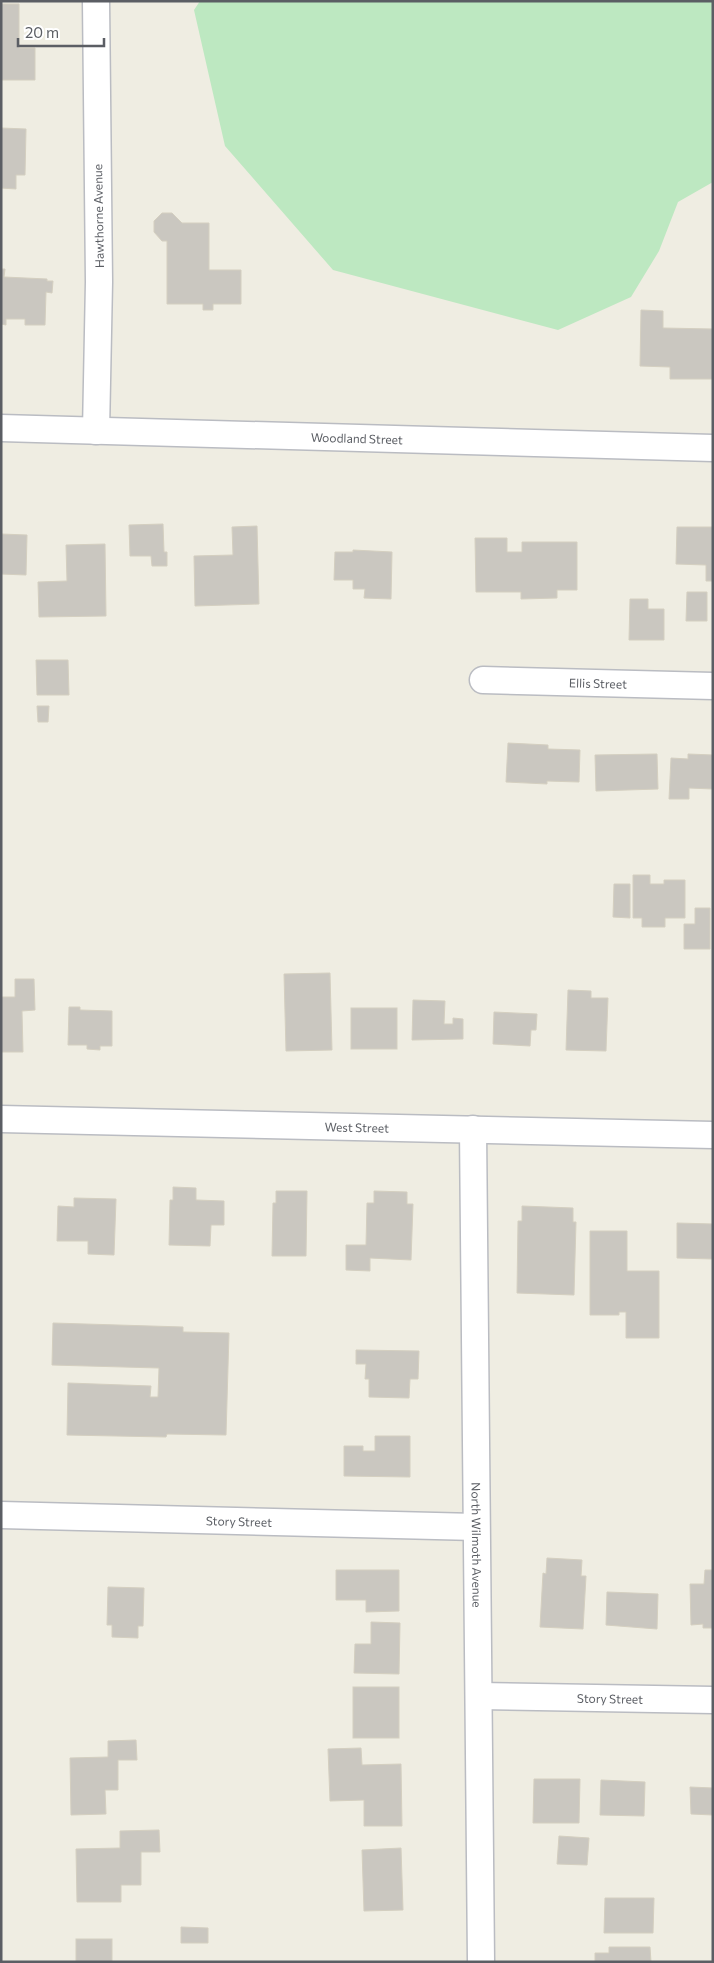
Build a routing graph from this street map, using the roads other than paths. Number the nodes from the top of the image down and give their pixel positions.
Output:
1 (96, 1) edge
2 (1, 428) edge
3 (96, 431) junction
4 (713, 448) edge
5 (483, 680) dead end
6 (713, 686) edge
7 (1, 1119) edge
8 (473, 1129) junction
9 (713, 1135) edge
10 (1, 1515) edge
11 (476, 1527) junction
12 (479, 1696) junction
13 (713, 1700) edge
14 (481, 1962) edge

1 - 3 street, Hawthorne Avenue
2 - 3 street, Woodland Street
3 - 4 street, Woodland Street
5 - 6 street, Ellis Street
7 - 8 street, West Street
8 - 9 street, West Street
8 - 11 street, North Wilmoth Avenue
10 - 11 street, Story Street
11 - 12 street, North Wilmoth Avenue
12 - 13 street, Story Street
12 - 14 street, North Wilmoth Avenue

